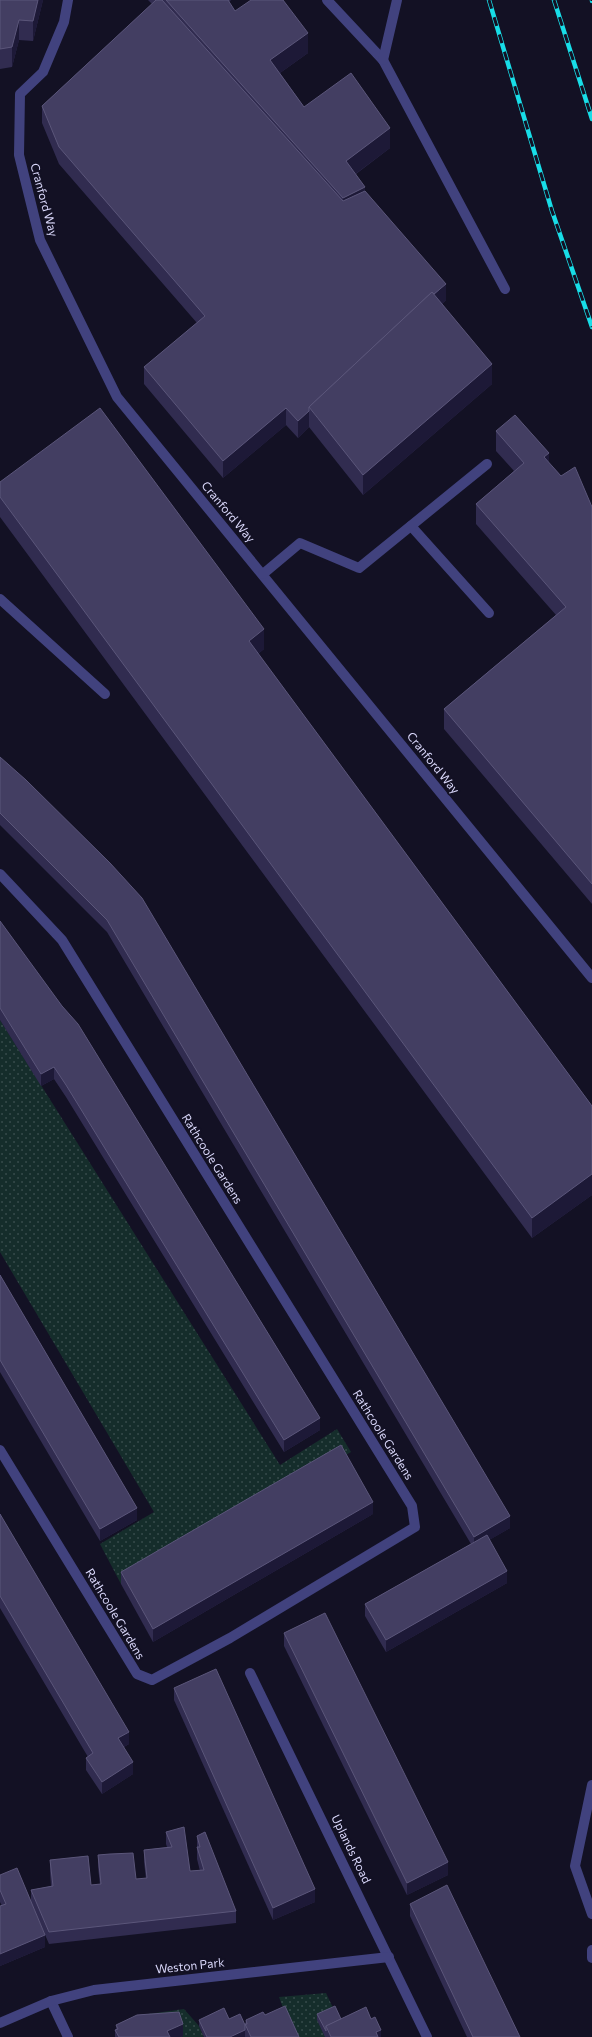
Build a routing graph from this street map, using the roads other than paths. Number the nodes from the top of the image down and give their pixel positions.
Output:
1 (68, 0) edge
2 (327, 0) edge
3 (397, 0) edge
4 (383, 60) junction
5 (505, 289) dead end
6 (488, 464) dead end
7 (411, 526) junction
8 (263, 574) junction
9 (0, 599) edge
10 (489, 613) dead end
11 (105, 694) dead end
12 (0, 874) edge
13 (592, 978) edge
14 (0, 1450) edge
15 (250, 1673) dead end
16 (592, 1785) edge
17 (592, 1914) edge
18 (592, 1950) edge
19 (389, 1957) junction
20 (592, 1958) edge
21 (51, 2001) junction
22 (0, 2024) edge
23 (68, 2037) edge
24 (427, 2037) edge

1 - 8 street, Cranford Way
2 - 4 street
3 - 4 street
4 - 5 street
6 - 7 street
7 - 8 street
7 - 10 street
8 - 13 street, Cranford Way
9 - 11 street
12 - 14 street, Rathcoole Gardens
15 - 19 street, Uplands Road
16 - 17 street
18 - 20 street
19 - 21 street, Weston Park
19 - 24 street, Uplands Road
21 - 22 street, Weston Park
21 - 23 street

